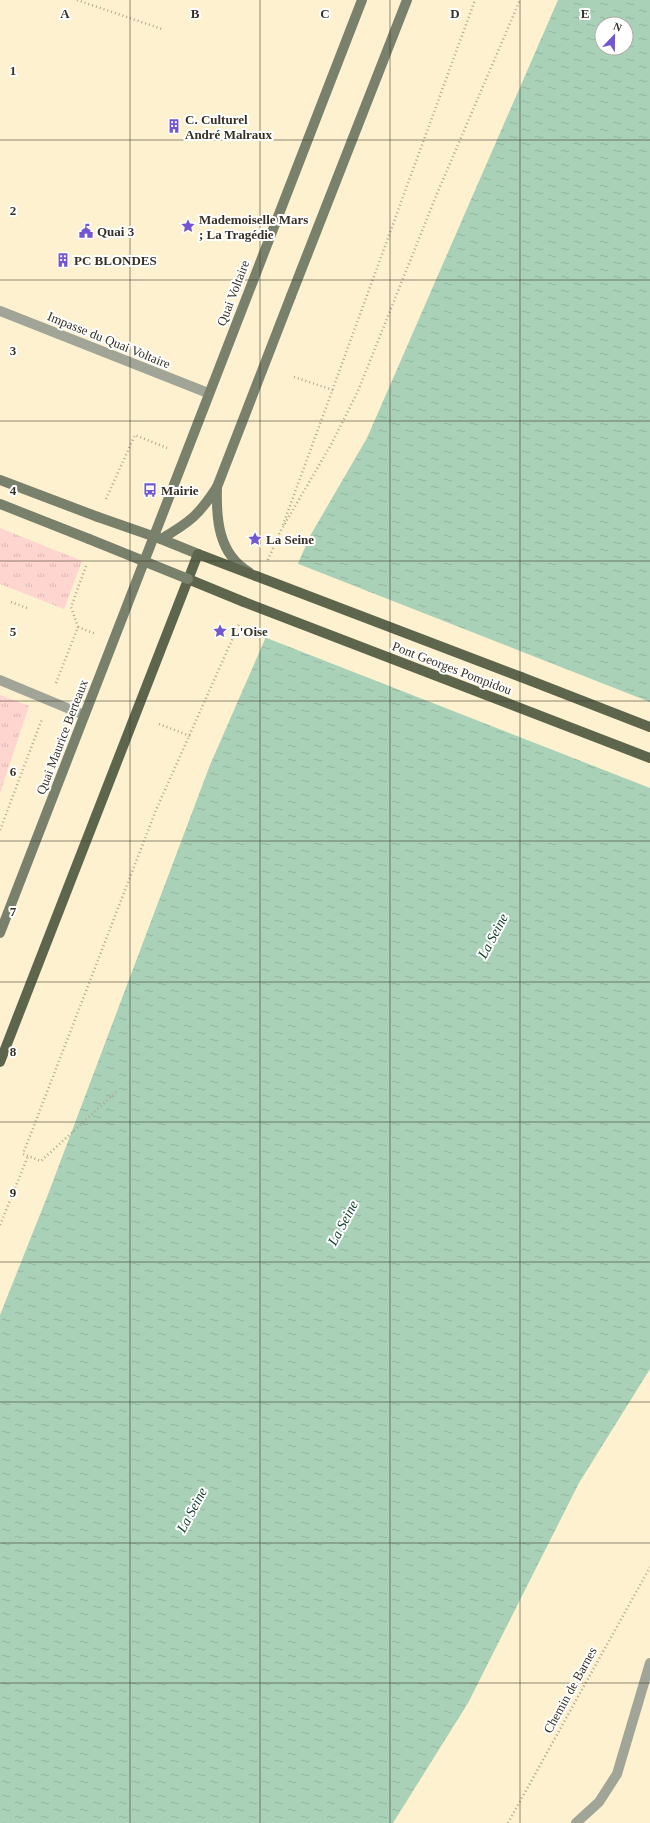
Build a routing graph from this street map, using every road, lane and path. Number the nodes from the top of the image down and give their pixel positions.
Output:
1 (77, 0) edge
2 (362, 0) edge
3 (406, 0) edge
4 (475, 0) edge
5 (519, 1) edge
6 (162, 29) dead end
7 (0, 311) edge
8 (294, 377) dead end
9 (333, 390) junction
10 (208, 393) junction
11 (185, 455) junction
12 (0, 480) edge
13 (217, 487) junction
14 (106, 499) dead end
15 (0, 504) edge
16 (280, 532) junction
17 (161, 539) junction
18 (148, 550) joint
19 (198, 554) junction
20 (267, 561) dead end
21 (86, 566) dead end
22 (256, 576) junction
23 (188, 579) junction
24 (11, 602) dead end
25 (27, 608) dead end
26 (241, 620) dead end
27 (0, 680) edge
28 (49, 701) junction
29 (84, 715) junction
30 (159, 724) dead end
31 (650, 727) edge
32 (190, 736) junction
33 (650, 758) edge
34 (0, 830) edge
35 (0, 934) edge
36 (0, 1062) edge
37 (116, 1092) dead end
38 (28, 1156) junction
39 (0, 1225) edge
40 (650, 1567) edge
41 (650, 1663) edge
42 (508, 1823) edge
43 (576, 1823) edge

1 - 6 path
2 - 10 main road, Quai Voltaire
3 - 13 main road, bridge
4 - 9 path
5 - 16 path
7 - 10 street, Impasse du Quai Voltaire
8 - 9 path
9 - 16 path
10 - 11 main road, Quai Voltaire
11 - 14 path
11 - 18 main road, Quai Voltaire
12 - 17 main road, bridge
13 - 17 main road
13 - 22 main road
15 - 23 main road, bridge
16 - 20 path
17 - 19 main road
18 - 29 main road, Quai Maurice Berteaux
19 - 22 main road, Pont Georges Pompidou
19 - 23 main road
21 - 28 path
22 - 31 main road, Pont Georges Pompidou, bridge
23 - 33 main road, Pont Georges Pompidou, bridge
23 - 36 main road
24 - 25 path
26 - 32 path
27 - 28 street
28 - 29 street
28 - 34 path
29 - 35 main road, Quai Maurice Berteaux
30 - 32 path
32 - 38 path
37 - 38 path
38 - 39 path
40 - 42 path, Chemin de Barnes
41 - 43 street

